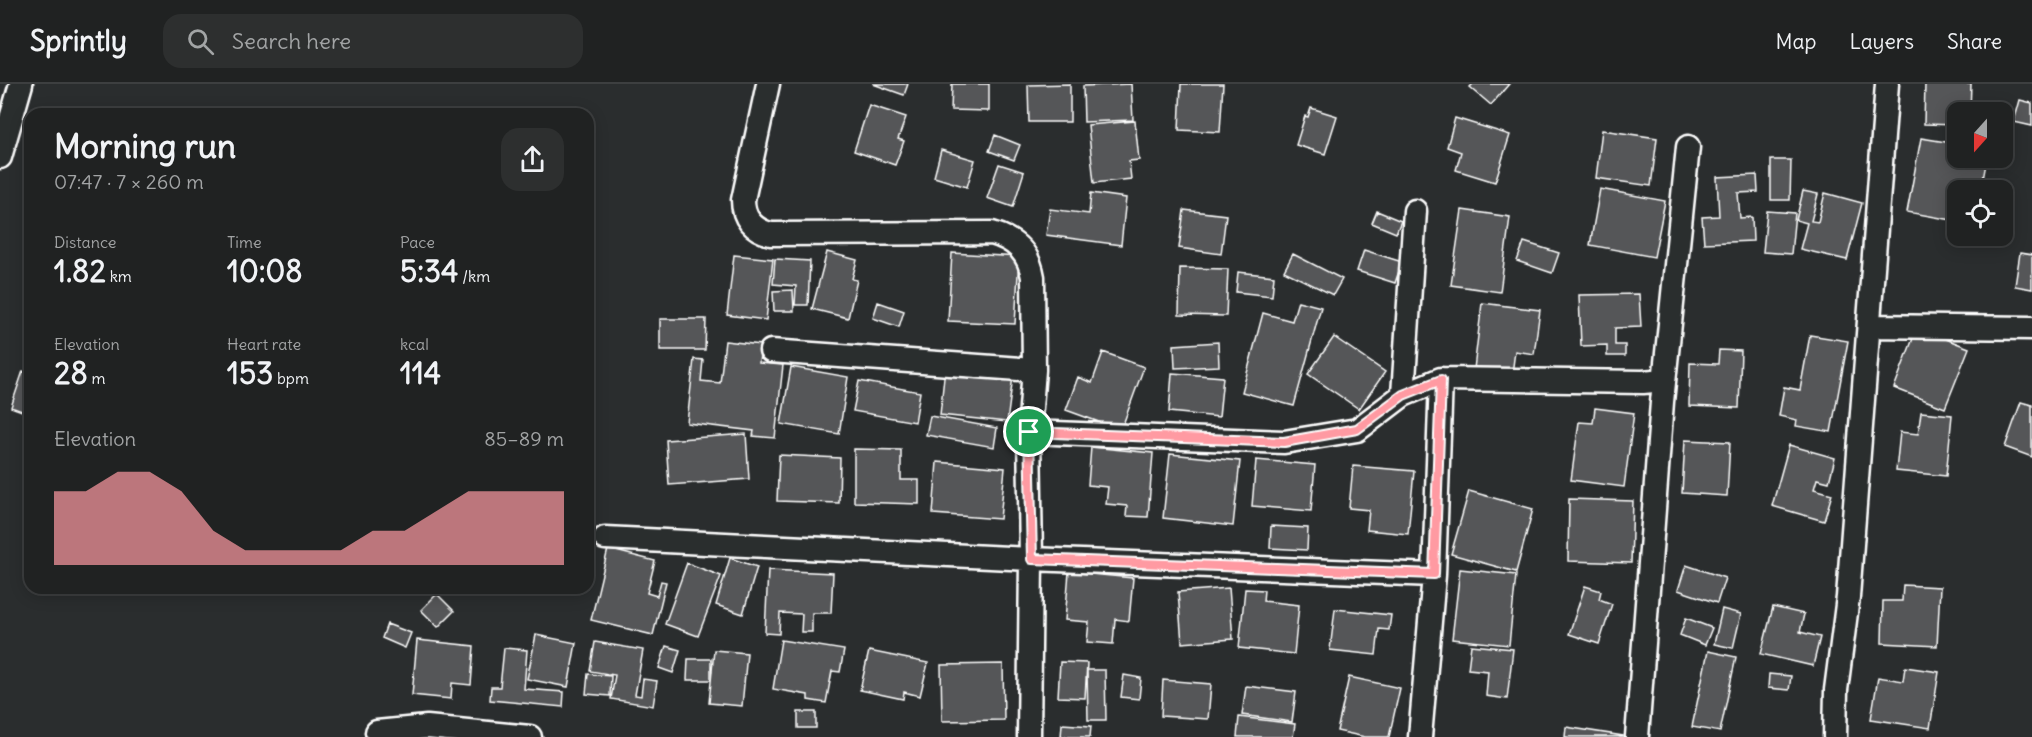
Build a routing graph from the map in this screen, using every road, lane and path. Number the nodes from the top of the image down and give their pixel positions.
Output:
1 (21, 84) edge
2 (768, 84) edge
3 (1887, 84) edge
4 (1688, 147) dead end
5 (0, 157) edge
6 (1415, 211) dead end
7 (1870, 326) junction
8 (2032, 328) edge
9 (771, 351) dead end
10 (1034, 370) junction
11 (1441, 380) junction
12 (1653, 381) junction
13 (1403, 395) junction
14 (1029, 432) junction
15 (605, 538) dead end
16 (1032, 559) junction
17 (1434, 574) junction
18 (377, 732) dead end
19 (530, 737) edge
20 (1029, 737) edge
21 (1420, 737) edge
22 (1637, 737) edge
23 (1835, 737) edge

1 - 5 street
2 - 10 street
3 - 7 street
4 - 12 street
6 - 13 street
7 - 8 street
7 - 23 street
9 - 10 street
10 - 14 street
11 - 12 street
11 - 13 street
11 - 17 street
12 - 22 street
13 - 14 street
14 - 16 street
15 - 16 street
16 - 17 street
16 - 20 street
17 - 21 street
18 - 19 street

